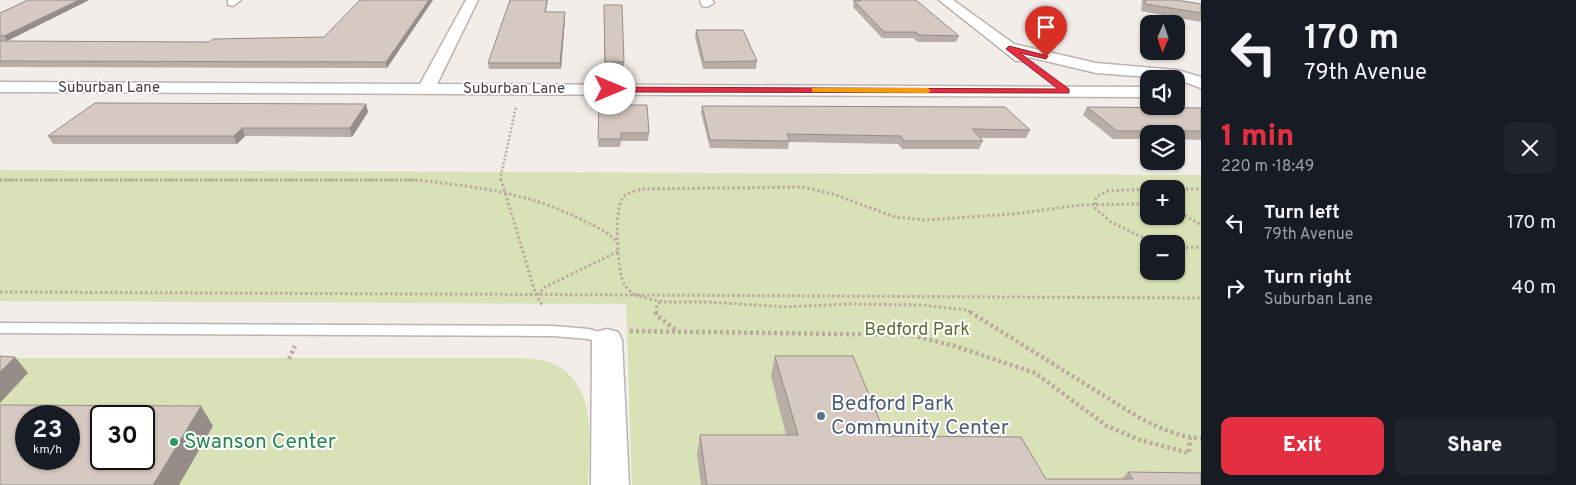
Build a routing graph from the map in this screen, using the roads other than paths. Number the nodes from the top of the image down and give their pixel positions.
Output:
1 (472, 0) edge
2 (945, 0) edge
3 (1009, 48) junction
4 (1201, 83) edge
5 (0, 87) edge
6 (426, 88) junction
7 (1066, 91) junction
8 (1201, 91) edge
9 (1140, 92) edge
10 (1185, 92) edge
11 (0, 328) edge
12 (618, 335) joint
13 (610, 485) edge

1 - 6 street
2 - 3 street
3 - 4 street
3 - 7 street
5 - 6 street, Suburban Lane
6 - 7 street, Suburban Lane
7 - 9 street, Suburban Lane
8 - 10 street
11 - 12 lane
12 - 13 street

